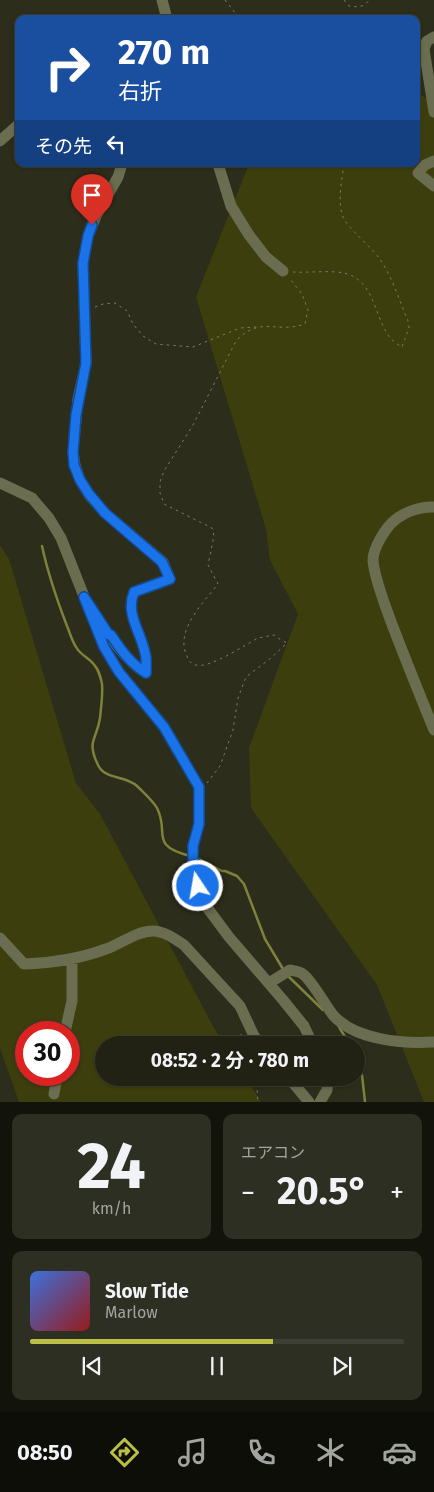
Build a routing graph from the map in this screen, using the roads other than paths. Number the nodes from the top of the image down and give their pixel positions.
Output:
1 (162, 0) edge
2 (167, 15) edge
3 (434, 38) edge
4 (434, 112) edge
5 (15, 128) edge
6 (0, 141) edge
7 (434, 161) edge
8 (121, 167) edge
9 (219, 167) edge
10 (434, 186) edge
11 (283, 271) road end
12 (0, 483) edge
13 (434, 507) edge
14 (84, 597) junction
15 (434, 730) edge
16 (0, 938) edge
17 (72, 959) junction
18 (269, 983) junction
19 (67, 1021) edge
20 (254, 1036) edge
21 (309, 1036) edge
22 (434, 1042) edge
23 (55, 1086) edge
24 (296, 1086) edge
25 (327, 1086) edge
26 (54, 1094) dead end
27 (309, 1102) edge
28 (320, 1102) edge

1 - 2 street
3 - 4 street
5 - 6 street
7 - 10 street
8 - 14 street
9 - 11 street
12 - 14 street
13 - 15 street
14 - 18 street
16 - 17 street
17 - 19 street
17 - 20 street
18 - 21 street
18 - 22 street
23 - 26 street
24 - 27 street
25 - 28 street

